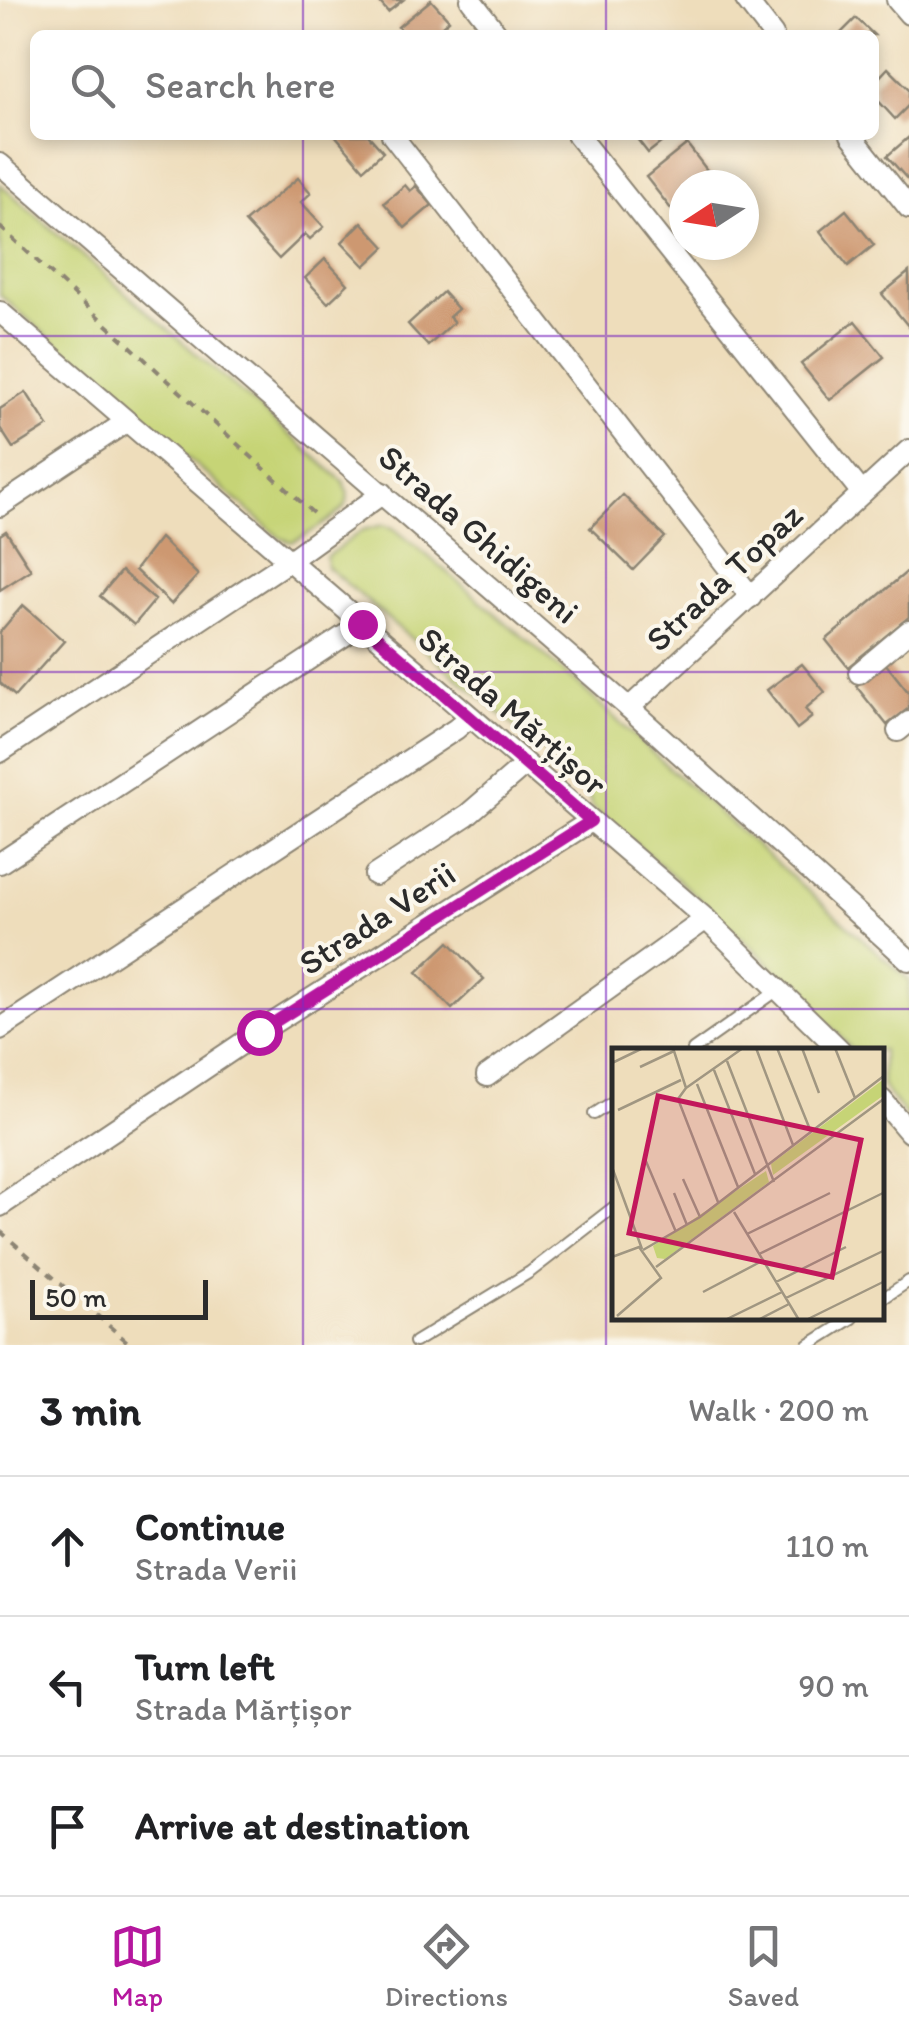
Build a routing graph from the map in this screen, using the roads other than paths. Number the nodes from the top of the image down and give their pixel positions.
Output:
1 (471, 0) edge
2 (746, 0) edge
3 (898, 0) edge
4 (909, 14) edge
5 (494, 30) edge
6 (769, 30) edge
7 (396, 140) edge
8 (580, 140) edge
9 (856, 140) edge
10 (0, 164) edge
11 (909, 208) edge
12 (5, 324) edge
13 (126, 422) junction
14 (907, 458) edge
15 (383, 493) junction
16 (862, 493) junction
17 (0, 506) edge
18 (290, 560) junction
19 (751, 597) junction
20 (362, 624) junction
21 (909, 631) edge
22 (859, 673) dead end
23 (629, 708) junction
24 (470, 717) junction
25 (0, 752) edge
26 (525, 765) junction
27 (591, 821) junction
28 (0, 863) edge
29 (375, 875) dead end
30 (706, 918) junction
31 (909, 960) edge
32 (778, 990) junction
33 (0, 1029) edge
34 (696, 1048) edge
35 (837, 1048) edge
36 (488, 1076) dead end
37 (612, 1102) edge
38 (884, 1102) edge
39 (594, 1114) dead end
40 (909, 1132) edge
41 (0, 1206) edge
42 (612, 1210) edge
43 (909, 1281) edge
44 (884, 1298) edge
45 (849, 1320) edge
46 (414, 1342) dead end
47 (809, 1345) edge

1 - 5 street
2 - 6 street
3 - 4 street
7 - 19 street
8 - 16 street
9 - 11 street
10 - 15 street, Strada Ghidigeni
12 - 13 street, Strada Mărțișor
13 - 17 street
13 - 18 street, Strada Mărțișor
14 - 16 street, Strada Topaz
15 - 18 street
15 - 23 street, Strada Ghidigeni
16 - 19 street, Strada Topaz
18 - 20 street, Strada Mărțișor
18 - 25 street
19 - 23 street, Strada Topaz
20 - 24 street, Strada Mărțișor
20 - 28 street
21 - 22 street
23 - 31 street, Strada Ghidigeni
24 - 26 street, Strada Mărțișor
24 - 33 street
26 - 27 street, Strada Mărțișor
26 - 29 street, Strada Verii
27 - 30 street, Strada Mărțișor
27 - 41 street, Strada Verii
30 - 32 street, Strada Mărțișor
30 - 36 street
32 - 34 lane
32 - 35 street, Strada Mărțișor
37 - 39 lane
38 - 40 street
42 - 46 lane
43 - 44 lane
45 - 47 lane

